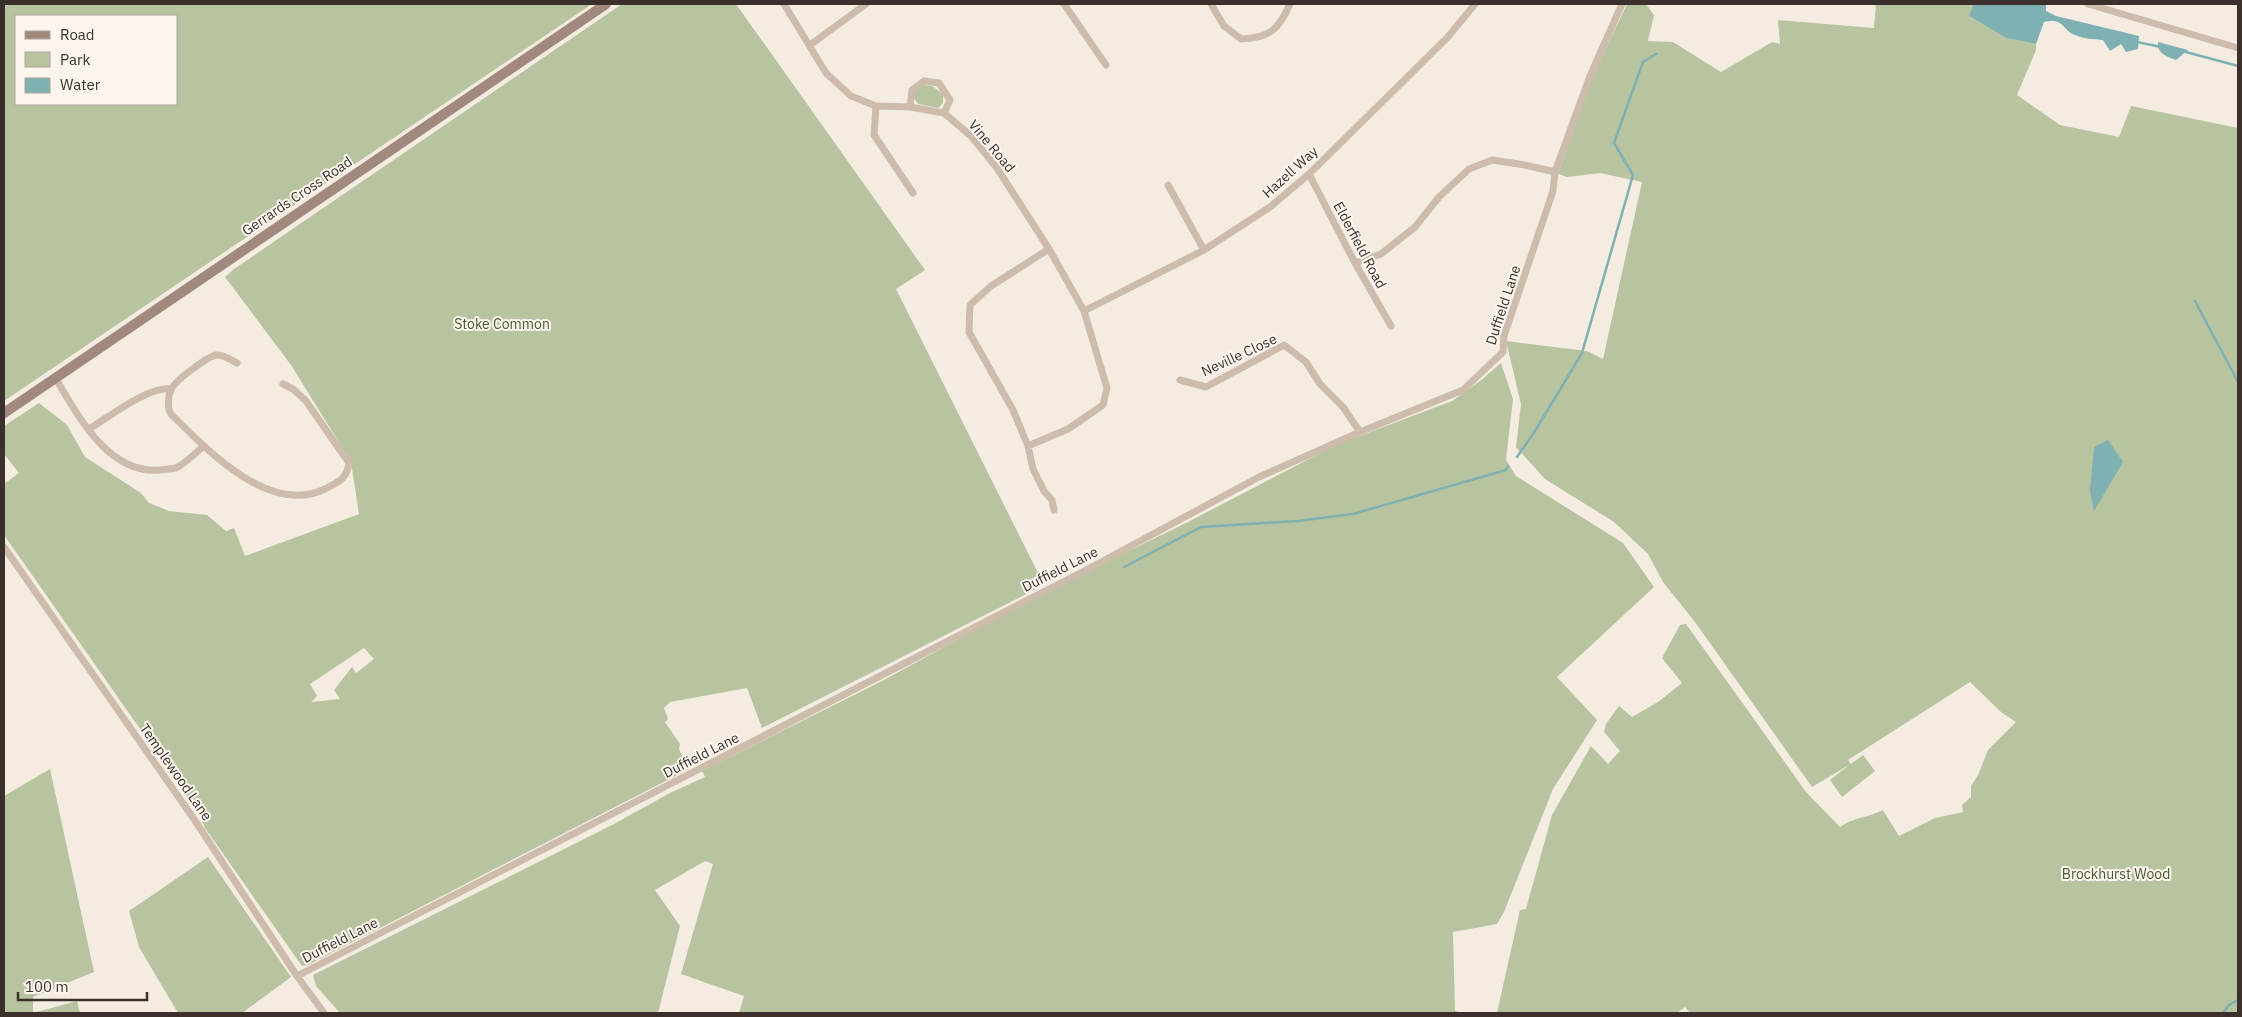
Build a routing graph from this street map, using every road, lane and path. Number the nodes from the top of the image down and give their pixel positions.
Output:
1 (606, 4) edge
2 (784, 4) edge
3 (866, 4) edge
4 (1064, 4) edge
5 (1211, 4) edge
6 (1290, 4) edge
7 (1622, 4) edge
8 (2088, 4) edge
9 (1471, 5) edge
10 (810, 45) junction
11 (2238, 48) edge
12 (1106, 65) dead end
13 (876, 106) junction
14 (910, 107) junction
15 (944, 113) junction
16 (1555, 172) junction
17 (1309, 174) junction
18 (1168, 185) dead end
19 (913, 193) dead end
20 (1049, 249) junction
21 (1204, 250) junction
22 (1355, 263) junction
23 (1084, 311) junction
24 (1391, 326) dead end
25 (237, 363) dead end
26 (56, 379) junction
27 (1180, 380) dead end
28 (283, 384) dead end
29 (171, 389) junction
30 (4, 413) edge
31 (89, 429) junction
32 (1360, 432) junction
33 (1028, 446) junction
34 (203, 447) junction
35 (1054, 510) dead end
36 (4, 547) edge
37 (297, 976) junction
38 (324, 1013) edge

1 - 26 main road, Gerrards Cross Road
2 - 10 street
3 - 10 street
4 - 12 street
5 - 6 street
7 - 16 street, Duffield Lane
8 - 11 street
9 - 17 street, Hazell Way
10 - 13 street
13 - 14 street
13 - 19 street
14 - 15 street
14 - 15 street
15 - 20 street, Vine Road
16 - 22 street
16 - 32 street, Duffield Lane
17 - 21 street, Hazell Way
17 - 22 street, Elderfield Road
18 - 21 street
20 - 23 street, Vine Road
20 - 33 street
21 - 23 street, Hazell Way
22 - 24 street, Elderfield Road
23 - 33 street, Vine Road
25 - 29 street
26 - 30 main road, Gerrards Cross Road
26 - 31 street
27 - 32 street, Neville Close
28 - 34 street
29 - 31 street
29 - 34 street
31 - 34 street
32 - 37 street, Duffield Lane
33 - 35 street
36 - 37 street, Templewood Lane
37 - 38 street, Templewood Lane

